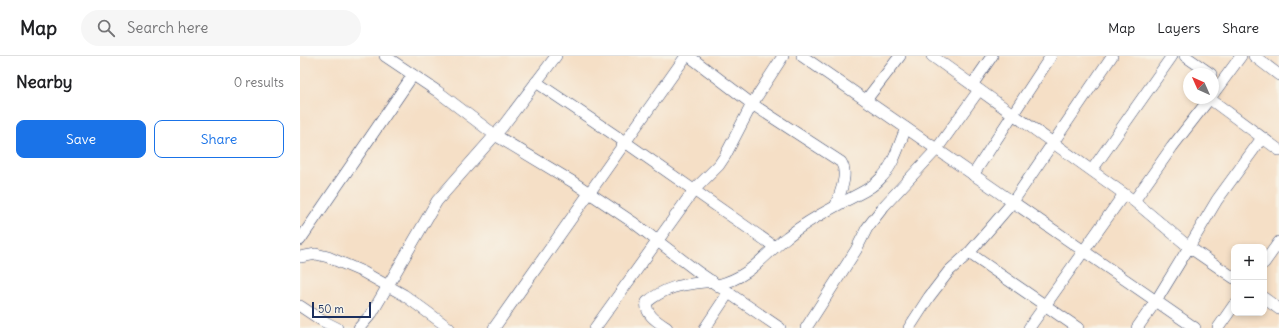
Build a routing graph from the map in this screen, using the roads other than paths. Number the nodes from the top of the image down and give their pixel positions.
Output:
1 (385, 56) edge
2 (556, 56) edge
3 (687, 56) edge
4 (783, 56) edge
5 (802, 56) edge
6 (900, 56) edge
7 (932, 56) edge
8 (992, 56) edge
9 (1051, 56) edge
10 (1172, 56) edge
11 (1185, 56) edge
12 (1241, 56) edge
13 (1254, 56) edge
14 (1110, 57) edge
15 (1203, 68) edge
16 (1219, 74) edge
17 (413, 75) junction
18 (1279, 75) edge
19 (536, 82) junction
20 (975, 87) junction
21 (866, 100) junction
22 (1219, 103) edge
23 (752, 104) junction
24 (1206, 104) edge
25 (1013, 115) junction
26 (906, 128) junction
27 (495, 135) junction
28 (1262, 138) junction
29 (625, 142) junction
30 (1054, 142) junction
31 (936, 150) junction
32 (1279, 150) edge
33 (1092, 170) junction
34 (973, 175) junction
35 (694, 190) junction
36 (590, 193) junction
37 (1124, 194) junction
38 (1134, 201) junction
39 (1012, 203) junction
40 (836, 205) junction
41 (300, 240) edge
42 (657, 240) junction
43 (1279, 242) edge
44 (775, 247) junction
45 (1189, 247) junction
46 (969, 252) junction
47 (1084, 252) junction
48 (300, 257) edge
49 (1267, 259) edge
50 (1231, 276) edge
51 (715, 283) junction
52 (388, 285) junction
53 (729, 292) junction
54 (1267, 300) edge
55 (1156, 301) junction
56 (1045, 305) junction
57 (300, 306) edge
58 (1231, 309) edge
59 (1279, 309) edge
60 (337, 328) edge
61 (358, 328) edge
62 (449, 328) edge
63 (494, 328) edge
64 (595, 328) edge
65 (667, 328) edge
66 (705, 328) edge
67 (780, 328) edge
68 (806, 328) edge
69 (909, 328) edge
70 (1029, 328) edge
71 (1078, 328) edge
72 (1137, 328) edge
73 (1195, 328) edge
74 (1218, 328) edge

1 - 17 street
2 - 19 street
3 - 23 street
3 - 29 street
4 - 23 street
5 - 21 street
6 - 21 street
7 - 20 street
8 - 20 street
9 - 25 street
10 - 33 street
11 - 15 street
12 - 16 street
13 - 18 street
14 - 30 street
17 - 27 street
17 - 41 street
19 - 27 street
19 - 29 street
20 - 25 street
20 - 31 street
21 - 26 street
22 - 28 street
23 - 35 street
23 - 40 street
24 - 38 street
25 - 30 street
25 - 34 street
26 - 31 street
26 - 40 street
27 - 36 street
27 - 52 street
28 - 32 street
28 - 45 street
29 - 35 street
29 - 36 street
30 - 33 street
30 - 39 street
31 - 34 street
31 - 68 street
33 - 37 street
34 - 39 street
35 - 42 street
35 - 44 street
36 - 42 street
36 - 63 street
37 - 38 street
37 - 47 street
38 - 45 street
39 - 46 street
39 - 47 street
40 - 44 street
42 - 51 street
42 - 64 street
43 - 49 street
44 - 51 street
45 - 50 street
45 - 55 street
46 - 56 street
46 - 69 street
47 - 55 street
47 - 56 street
48 - 52 street
51 - 53 street
51 - 65 street
52 - 61 street
52 - 62 street
53 - 66 street
53 - 67 street
54 - 59 street
55 - 72 street
55 - 73 street
56 - 70 street
56 - 71 street
57 - 60 street
58 - 74 street

